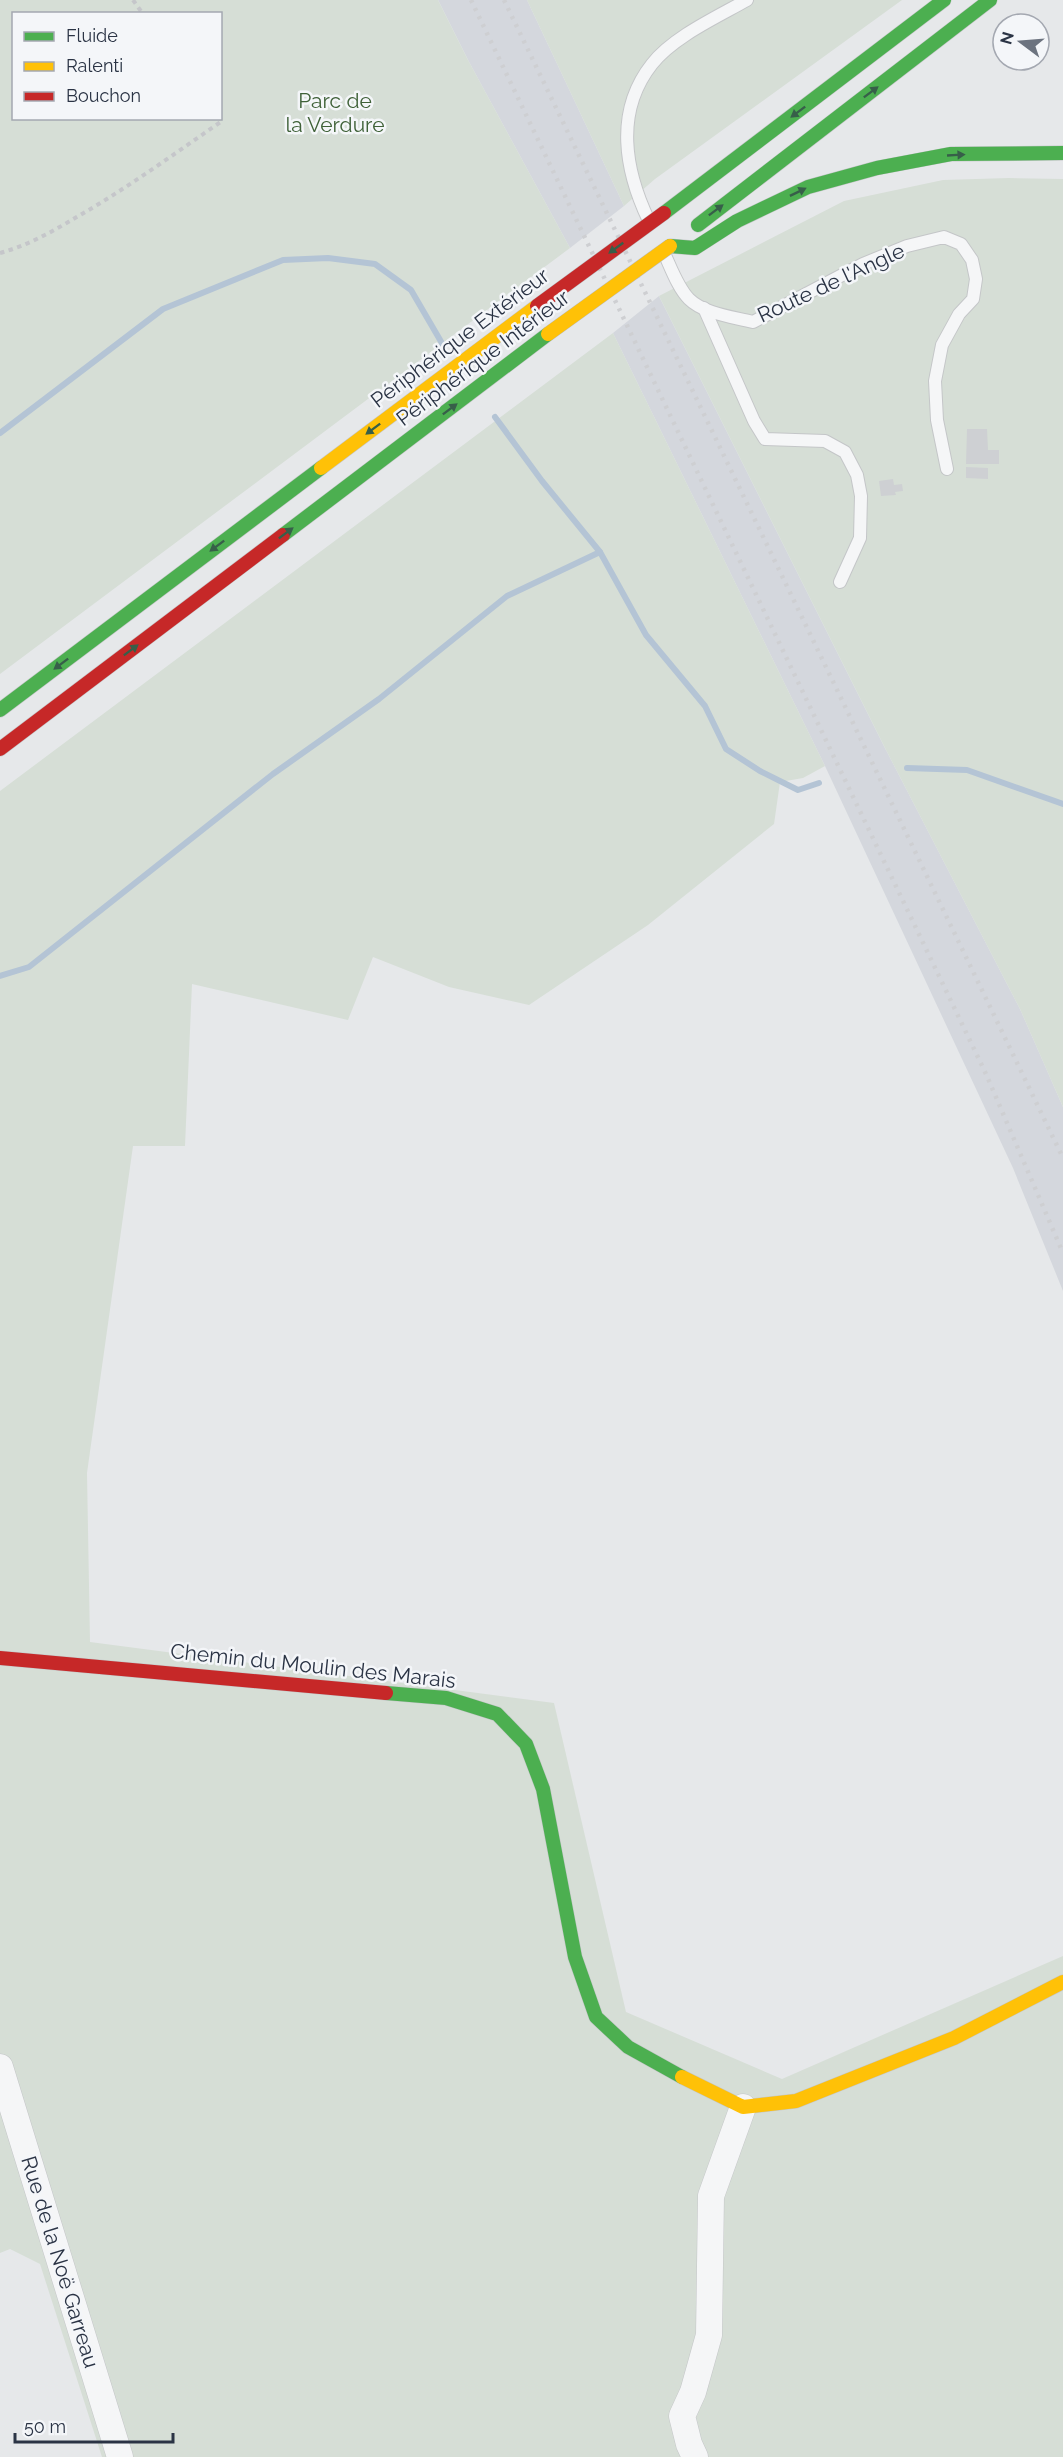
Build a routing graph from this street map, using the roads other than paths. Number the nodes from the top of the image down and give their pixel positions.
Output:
1 (747, 0) edge
2 (944, 0) edge
3 (990, 0) edge
4 (1063, 153) edge
5 (670, 246) junction
6 (704, 308) junction
7 (947, 469) dead end
8 (840, 582) dead end
9 (0, 710) edge
10 (0, 749) edge
11 (0, 1658) edge
12 (1063, 1982) edge
13 (0, 2067) edge
14 (743, 2107) junction
15 (120, 2457) edge
16 (695, 2457) edge

1 - 6 lane, Route de l'Angle
2 -> 9 main road, Périphérique Extérieur, bridge
5 -> 3 main road, Périphérique Intérieur
5 -> 4 main road
10 -> 5 main road, Périphérique Intérieur, bridge
6 - 7 lane, Route de l'Angle
6 - 8 lane
11 - 14 main road, Chemin du Moulin des Marais
12 - 14 main road
13 - 15 street, Rue de la Noë Garreau
14 - 16 street

